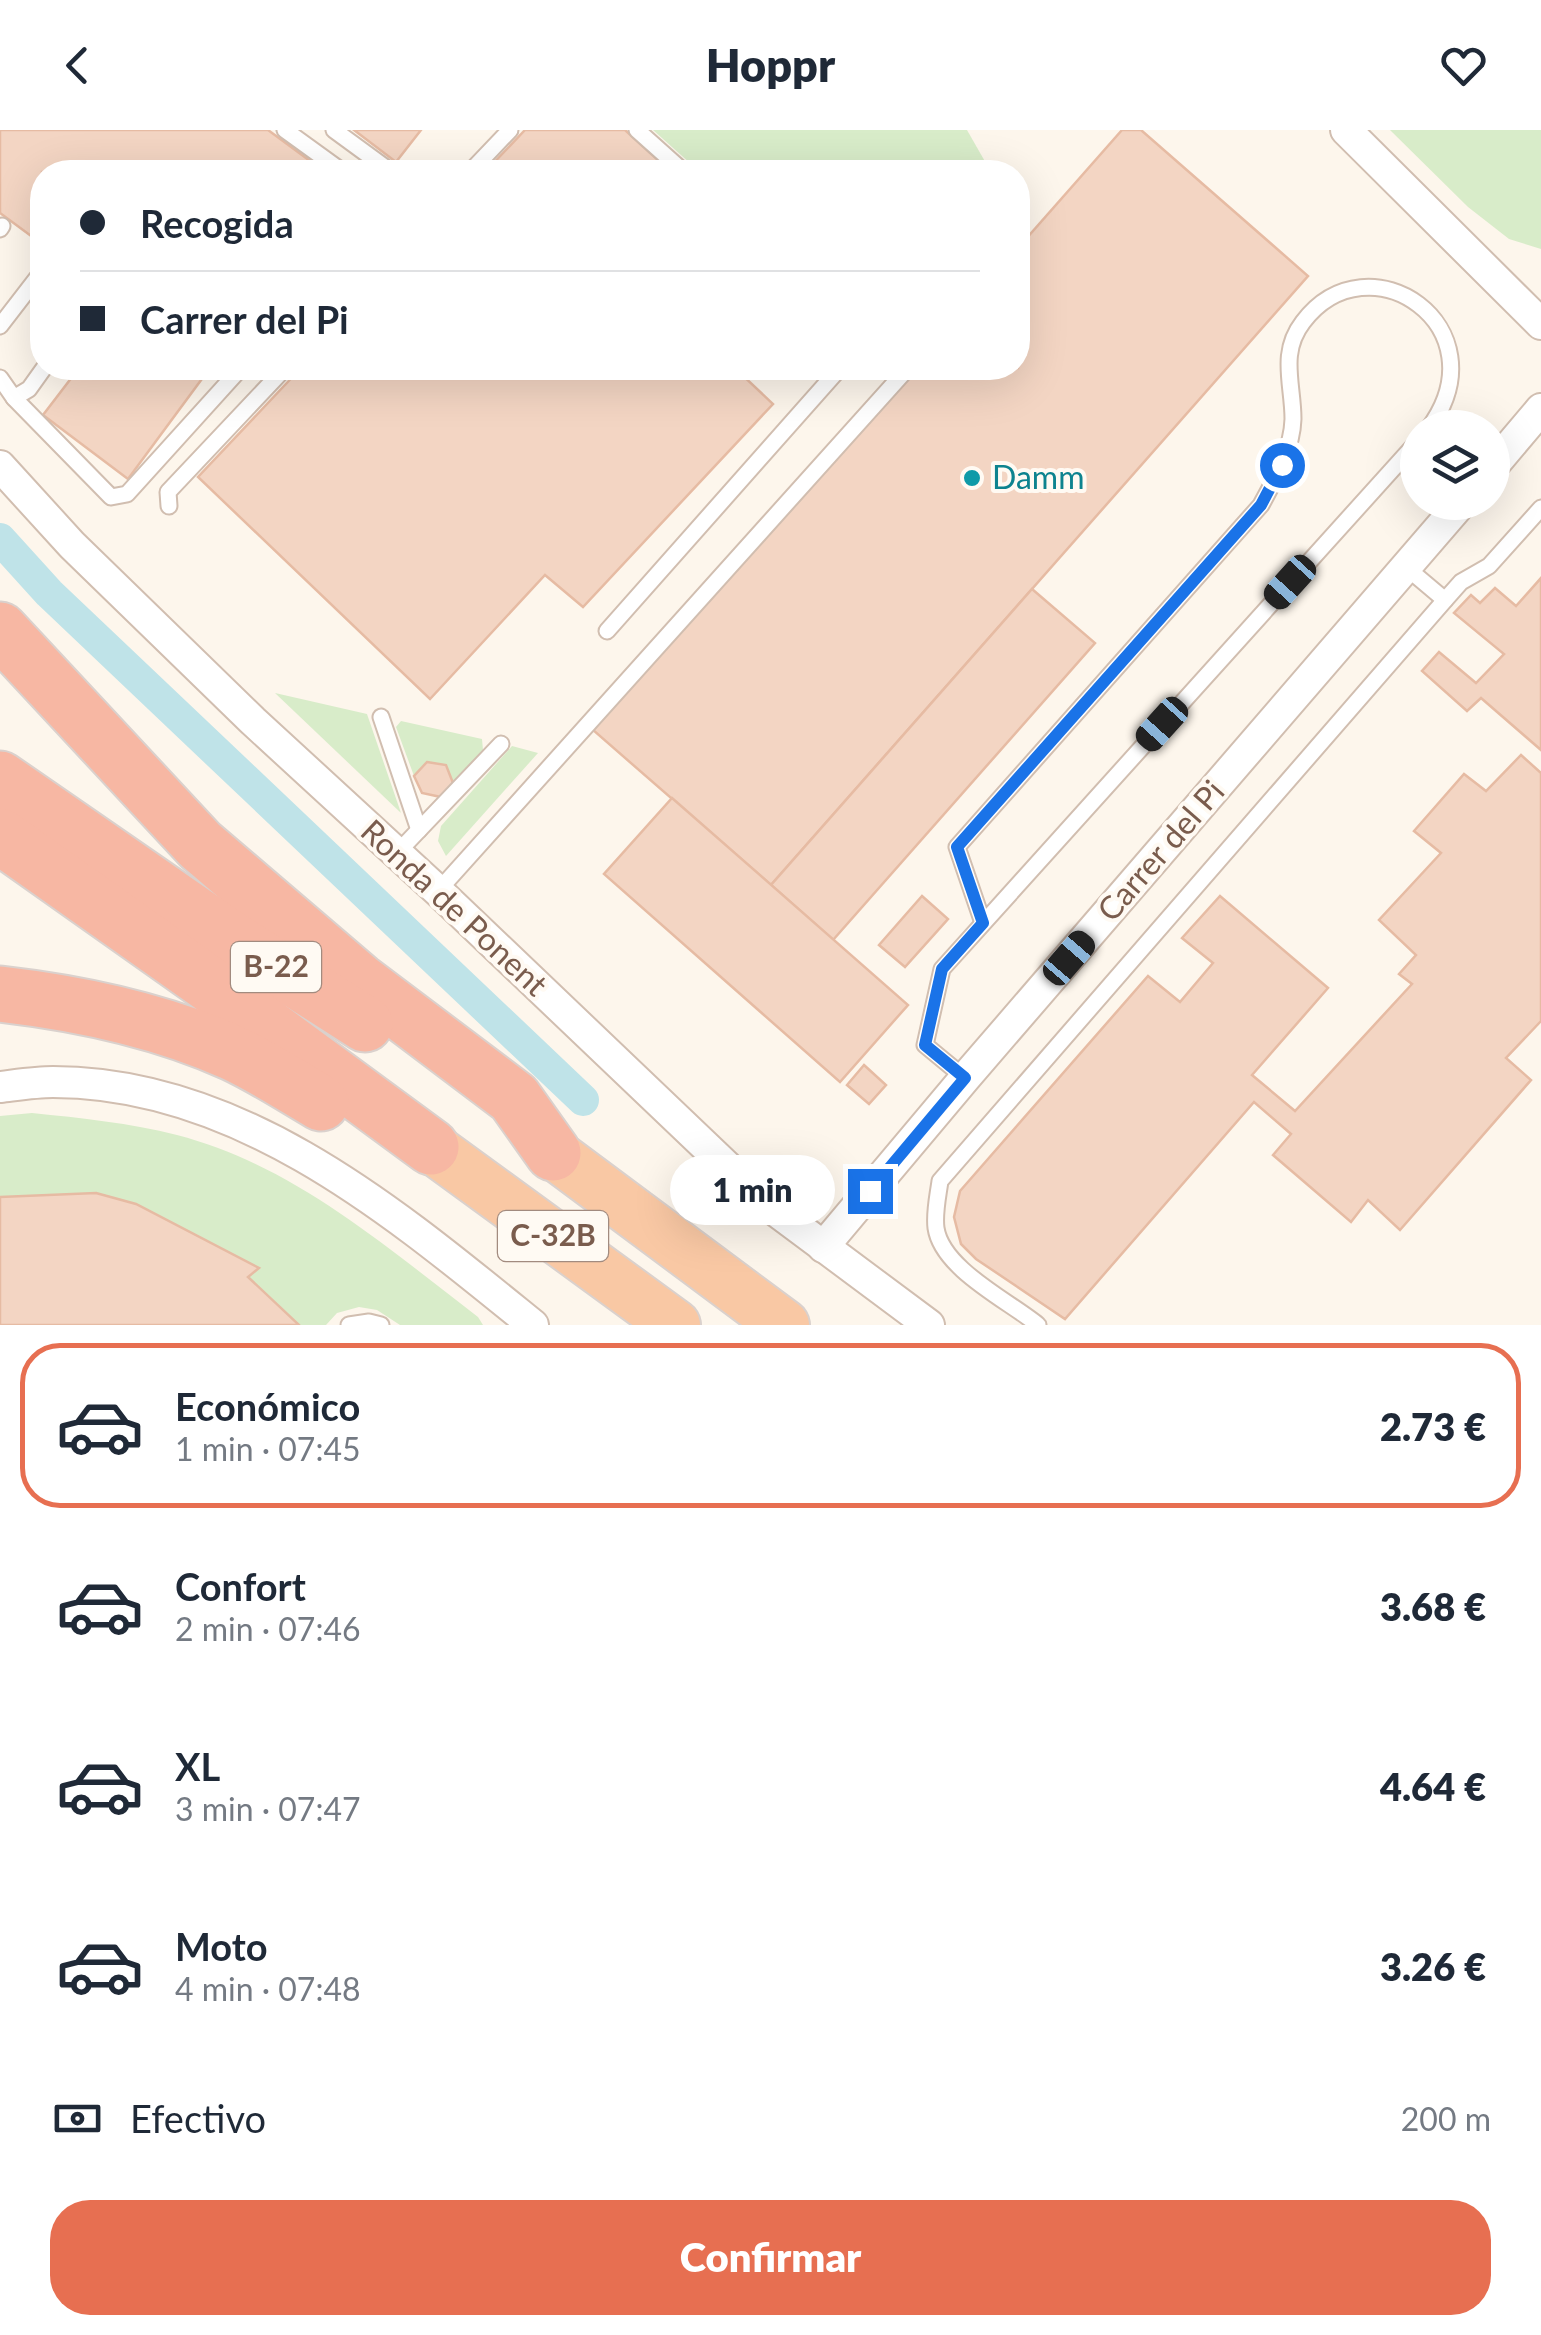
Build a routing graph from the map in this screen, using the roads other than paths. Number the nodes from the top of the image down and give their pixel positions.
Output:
1 (285, 130) edge
2 (334, 130) edge
3 (510, 130) edge
4 (637, 130) edge
5 (1346, 130) edge
6 (326, 160) edge
7 (374, 160) edge
8 (481, 160) edge
9 (671, 160) edge
10 (30, 287) edge
11 (1541, 324) edge
12 (0, 326) edge
13 (0, 378) edge
14 (35, 380) edge
15 (230, 380) edge
16 (275, 380) edge
17 (829, 380) edge
18 (897, 380) edge
19 (14, 398) junction
20 (1541, 409) edge
21 (1440, 410) edge
22 (1510, 446) edge
23 (1400, 461) edge
24 (0, 466) edge
25 (168, 506) dead end
26 (1541, 508) edge
27 (1447, 520) edge
28 (1407, 568) junction
29 (1444, 600) junction
30 (0, 630) edge
31 (607, 631) dead end
32 (381, 716) dead end
33 (501, 744) dead end
34 (0, 779) edge
35 (419, 830) junction
36 (0, 836) edge
37 (397, 853) junction
38 (0, 883) edge
39 (438, 891) junction
40 (983, 923) junction
41 (219, 991) junction
42 (0, 994) edge
43 (965, 1078) junction
44 (0, 1087) edge
45 (430, 1147) junction
46 (553, 1153) junction
47 (823, 1248) junction
48 (349, 1325) edge
49 (381, 1325) edge
50 (533, 1325) edge
51 (675, 1325) edge
52 (784, 1325) edge
53 (929, 1325) edge
54 (1038, 1325) edge

1 - 6 lane
2 - 7 lane
3 - 8 lane
4 - 9 lane
5 - 11 street
10 - 12 lane
13 - 19 lane
14 - 19 lane
15 - 19 lane
16 - 25 lane
17 - 31 lane
18 - 39 lane
20 - 22 street
21 - 40 lane
23 - 40 lane
24 - 37 street, Ronda de Ponent
26 - 29 lane
27 - 28 street, Carrer del Pi
28 - 29 lane
28 - 43 street, Carrer del Pi
29 - 54 lane
30 - 46 highway
32 - 35 lane
33 - 35 lane
34 - 46 highway, B-22
35 - 37 lane
36 - 41 highway, B-22
37 - 39 street, Ronda de Ponent
38 - 41 highway
39 - 47 street, Ronda de Ponent
40 - 43 lane
41 - 45 highway, B-22
42 - 45 highway
43 - 47 street, Carrer del Pi
44 - 50 street
45 - 51 highway, C-32B
46 - 52 highway, C-32B
47 - 53 street, Ronda de Ponent
48 - 49 lane

